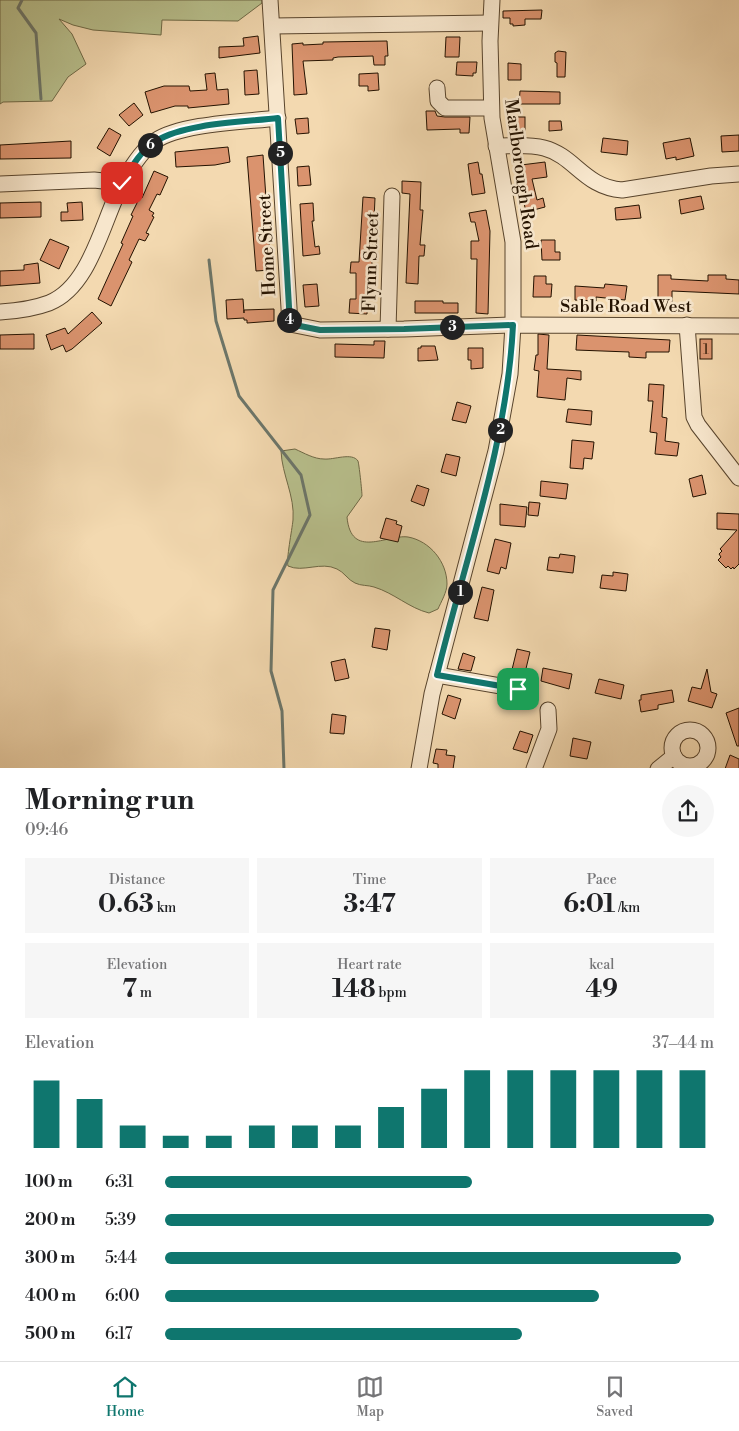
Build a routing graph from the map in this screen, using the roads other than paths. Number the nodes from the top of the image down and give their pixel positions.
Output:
1 (270, 0) edge
2 (492, 0) edge
3 (490, 23) junction
4 (273, 26) junction
5 (437, 88) dead end
6 (491, 108) junction
7 (278, 118) junction
8 (496, 146) junction
9 (739, 174) edge
10 (122, 183) junction
11 (0, 184) edge
12 (392, 196) dead end
13 (0, 312) edge
14 (513, 325) junction
15 (687, 325) junction
16 (739, 326) edge
17 (388, 329) junction
18 (739, 478) edge
19 (437, 675) junction
20 (518, 689) dead end
21 (548, 710) dead end
22 (674, 756) dead end
23 (419, 768) edge
24 (534, 768) edge
25 (658, 768) edge

1 - 4 street, Home Street
2 - 3 street, Marlborough Road
3 - 4 street
3 - 6 street, Marlborough Road
4 - 7 street, Home Street
5 - 6 street
6 - 8 street, Marlborough Road
7 - 10 street
7 - 17 street, Home Street
8 - 9 street
8 - 14 street, Marlborough Road
10 - 11 street
10 - 13 street
12 - 17 street, Flynn Street
14 - 15 street, Sable Road West
14 - 17 street, Home Street
14 - 19 street, Marlborough Road
15 - 16 street, Sable Road West
15 - 18 street
19 - 20 street
19 - 23 street, Marlborough Road
21 - 24 street
22 - 25 street

